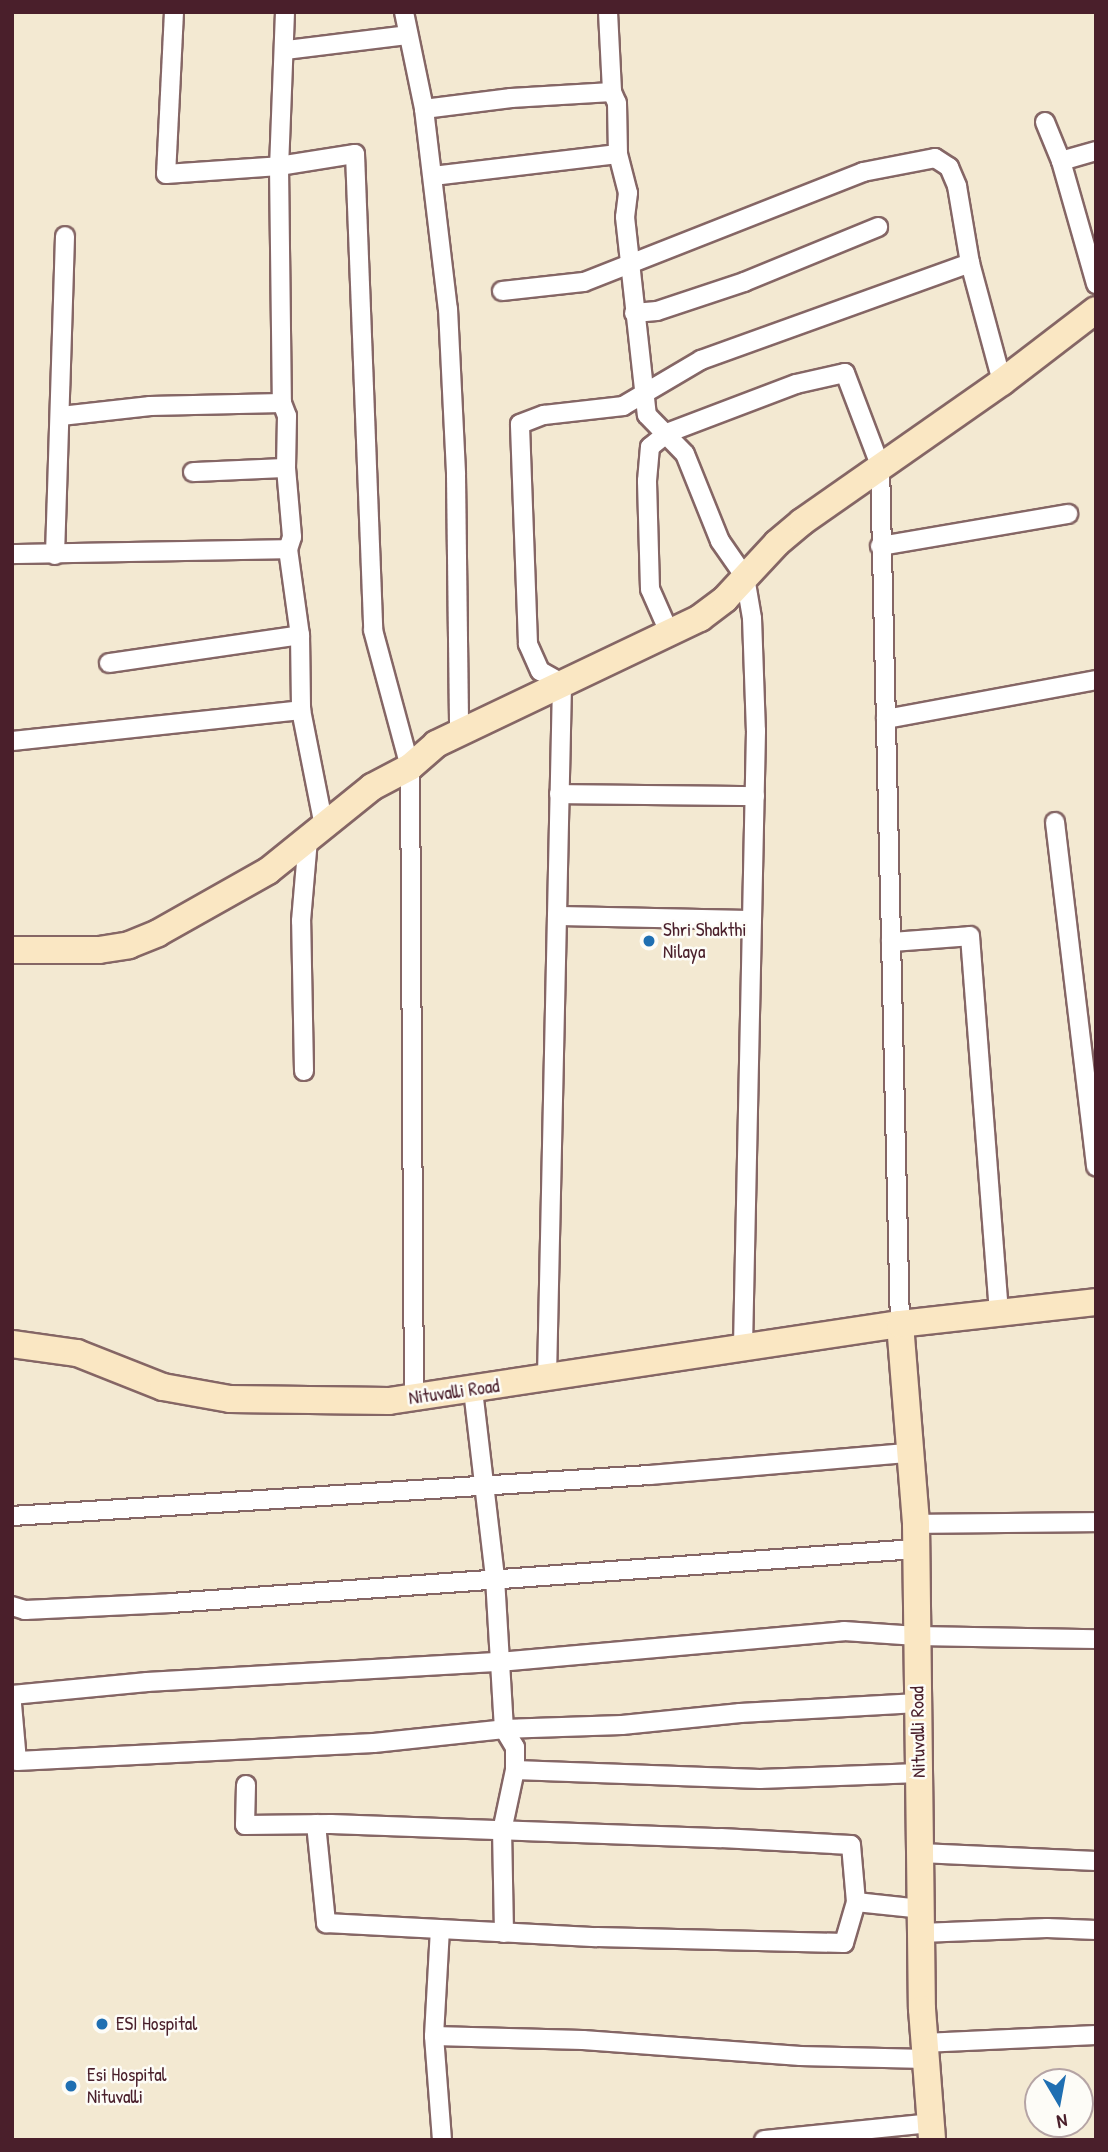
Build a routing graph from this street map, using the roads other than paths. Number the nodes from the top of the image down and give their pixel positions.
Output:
1 (174, 12) edge
2 (285, 12) edge
3 (404, 12) edge
4 (608, 12) edge
5 (408, 35) junction
6 (286, 50) junction
7 (612, 92) junction
8 (424, 108) junction
9 (1045, 122) dead end
10 (1096, 151) edge
11 (618, 154) junction
12 (1061, 161) junction
13 (279, 166) junction
14 (433, 176) junction
15 (878, 227) dead end
16 (65, 236) dead end
17 (970, 263) junction
18 (632, 265) junction
19 (1096, 284) edge
20 (502, 291) dead end
21 (1096, 310) edge
22 (634, 313) junction
23 (1002, 382) junction
24 (643, 393) junction
25 (282, 403) junction
26 (61, 416) junction
27 (667, 433) junction
28 (880, 465) junction
29 (286, 468) junction
30 (192, 472) dead end
31 (1068, 514) dead end
32 (880, 546) junction
33 (288, 549) junction
34 (12, 554) edge
35 (55, 555) junction
36 (745, 577) junction
37 (669, 632) junction
38 (300, 635) junction
39 (109, 663) dead end
40 (1096, 680) edge
41 (562, 683) junction
42 (301, 710) junction
43 (886, 719) junction
44 (459, 733) junction
45 (12, 741) edge
46 (410, 767) junction
47 (559, 794) junction
48 (755, 796) junction
49 (1055, 822) dead end
50 (316, 833) junction
51 (557, 916) junction
52 (752, 920) junction
53 (891, 942) junction
54 (12, 950) edge
55 (304, 1071) dead end
56 (1096, 1167) edge
57 (1096, 1302) edge
58 (999, 1314) junction
59 (900, 1324) junction
60 (743, 1348) junction
61 (15, 1350) edge
62 (547, 1377) junction
63 (473, 1390) junction
64 (414, 1397) junction
65 (909, 1453) junction
66 (484, 1485) junction
67 (12, 1516) edge
68 (1096, 1522) edge
69 (916, 1536) junction
70 (495, 1578) junction
71 (12, 1606) edge
72 (917, 1636) junction
73 (1096, 1639) edge
74 (499, 1662) junction
75 (12, 1695) edge
76 (918, 1703) junction
77 (12, 1704) edge
78 (504, 1729) junction
79 (14, 1746) edge
80 (516, 1770) junction
81 (919, 1773) junction
82 (246, 1785) dead end
83 (316, 1825) junction
84 (502, 1831) junction
85 (920, 1853) junction
86 (1096, 1861) edge
87 (856, 1902) junction
88 (921, 1921) junction
89 (440, 1929) junction
90 (1096, 1930) edge
91 (503, 1933) junction
92 (1096, 2035) edge
93 (434, 2036) junction
94 (926, 2051) junction
95 (932, 2132) edge
96 (442, 2140) edge
97 (764, 2140) edge

1 - 13 street
2 - 6 street
3 - 5 street
4 - 7 street
5 - 6 street
5 - 8 street
6 - 13 street
7 - 8 street
7 - 11 street
8 - 14 street
9 - 12 street
10 - 12 street
11 - 14 street
11 - 18 street
12 - 19 street
13 - 25 street
13 - 46 street
14 - 44 street
15 - 22 street
16 - 26 street
17 - 18 street
17 - 23 street
17 - 24 street
18 - 20 street
18 - 22 street
21 - 23 street
22 - 24 street
23 - 28 street
24 - 27 street
24 - 41 street
25 - 26 street
25 - 29 street
26 - 35 street
27 - 28 street
27 - 36 street
27 - 37 street
28 - 32 street
28 - 36 street
29 - 30 street
29 - 33 street
31 - 32 street
32 - 43 street
33 - 35 street
33 - 38 street
34 - 35 street
36 - 37 street
36 - 48 street
37 - 41 street
38 - 39 street
38 - 42 street
40 - 43 street
41 - 44 street
41 - 47 street
42 - 45 street
42 - 50 street
43 - 53 street
44 - 46 street
46 - 50 street
46 - 64 street
47 - 48 street
47 - 51 street
48 - 52 street
49 - 56 street
50 - 54 street
50 - 55 street
51 - 52 street
51 - 62 street
52 - 60 street
53 - 58 street
53 - 59 street
57 - 58 street, Nituvalli Road
58 - 59 street, Nituvalli Road
59 - 60 street, Nituvalli Road
59 - 65 street, Nituvalli Road
60 - 62 street, Nituvalli Road
61 - 64 street, Nituvalli Road
62 - 63 street, Nituvalli Road
63 - 64 street, Nituvalli Road
63 - 66 street
65 - 66 street
65 - 69 street, Nituvalli Road
66 - 67 street
66 - 70 street
68 - 69 street
69 - 70 street
69 - 72 street, Nituvalli Road
70 - 71 street
70 - 74 street
72 - 73 street
72 - 74 street
72 - 76 street, Nituvalli Road
74 - 75 street
74 - 78 street
76 - 78 street
76 - 81 street, Nituvalli Road
77 - 79 street
78 - 79 street
78 - 80 street
80 - 81 street
80 - 84 street
81 - 85 street, Nituvalli Road
82 - 83 street
83 - 84 street
83 - 89 street
84 - 87 street
84 - 91 street
85 - 86 street
85 - 88 street, Nituvalli Road
87 - 88 street
87 - 91 street
88 - 90 street
88 - 94 street, Nituvalli Road
89 - 91 street
89 - 93 street
92 - 94 street
93 - 94 street
93 - 96 street
94 - 95 street, Nituvalli Road
95 - 97 street

